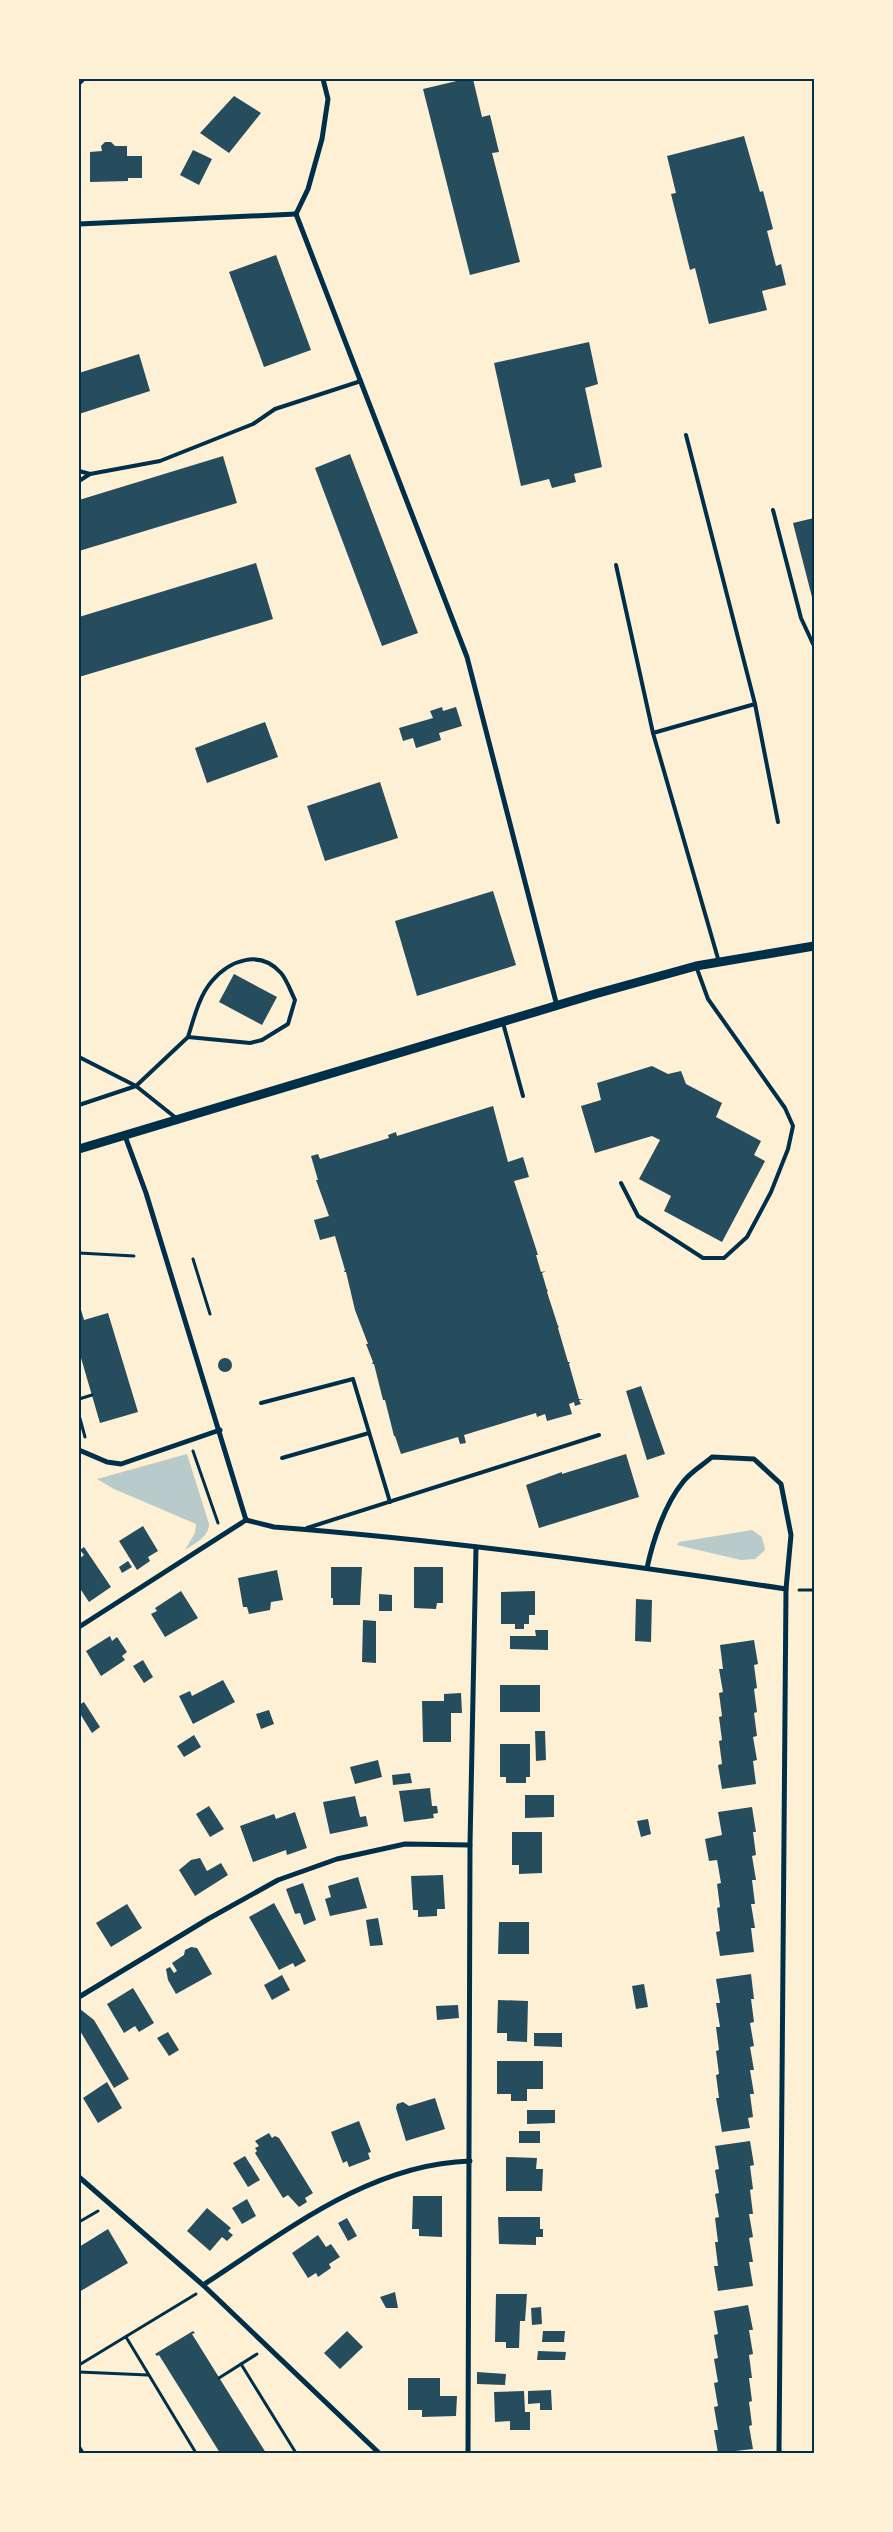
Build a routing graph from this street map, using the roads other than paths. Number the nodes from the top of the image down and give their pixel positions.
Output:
1 (82, 79) edge
2 (323, 79) edge
3 (79, 84) edge
4 (296, 214) junction
5 (79, 224) edge
6 (362, 380) junction
7 (686, 435) dead end
8 (79, 471) edge
9 (90, 474) junction
10 (79, 481) edge
11 (773, 510) dead end
12 (616, 565) dead end
13 (814, 646) edge
14 (755, 704) junction
15 (653, 734) junction
16 (778, 822) dead end
17 (810, 946) edge
18 (719, 962) junction
19 (696, 966) junction
20 (557, 1006) junction
21 (503, 1023) junction
22 (188, 1037) junction
23 (79, 1057) edge
24 (136, 1086) junction
25 (523, 1096) dead end
26 (79, 1106) edge
27 (178, 1120) junction
28 (125, 1136) junction
29 (79, 1149) edge
30 (621, 1183) dead end
31 (261, 1403) dead end
32 (220, 1430) junction
33 (369, 1433) junction
34 (599, 1434) dead end
35 (79, 1450) edge
36 (282, 1458) dead end
37 (390, 1502) junction
38 (246, 1520) junction
39 (304, 1529) junction
40 (476, 1547) junction
41 (647, 1568) junction
42 (786, 1589) junction
43 (79, 1627) edge
44 (470, 1845) junction
45 (79, 1997) edge
46 (470, 2161) junction
47 (79, 2177) edge
48 (203, 2285) junction
49 (79, 2448) edge
50 (82, 2453) edge
51 (379, 2453) edge
52 (468, 2453) edge
53 (778, 2453) edge

1 - 3 street
2 - 4 street
4 - 5 street
4 - 6 street
6 - 9 lane
6 - 20 street
7 - 14 lane
8 - 9 lane
9 - 10 lane
11 - 13 lane
12 - 15 lane
14 - 15 lane
14 - 16 lane
15 - 18 lane
17 - 18 street
18 - 19 street
19 - 20 street
19 - 30 lane
20 - 21 street
21 - 25 lane
21 - 27 street
22 - 22 lane
22 - 24 lane
23 - 24 lane
24 - 26 lane
24 - 27 lane
27 - 28 street
28 - 29 street
28 - 32 street
31 - 33 lane
32 - 35 street
32 - 38 street
33 - 36 lane
33 - 37 lane
34 - 37 lane
37 - 39 lane
38 - 39 street
38 - 43 street
39 - 40 street
40 - 41 street
40 - 44 street
41 - 42 street
41 - 42 street
42 - 53 street
44 - 45 street
44 - 46 street
46 - 48 street
46 - 52 street
47 - 48 street
48 - 51 street
49 - 50 street

